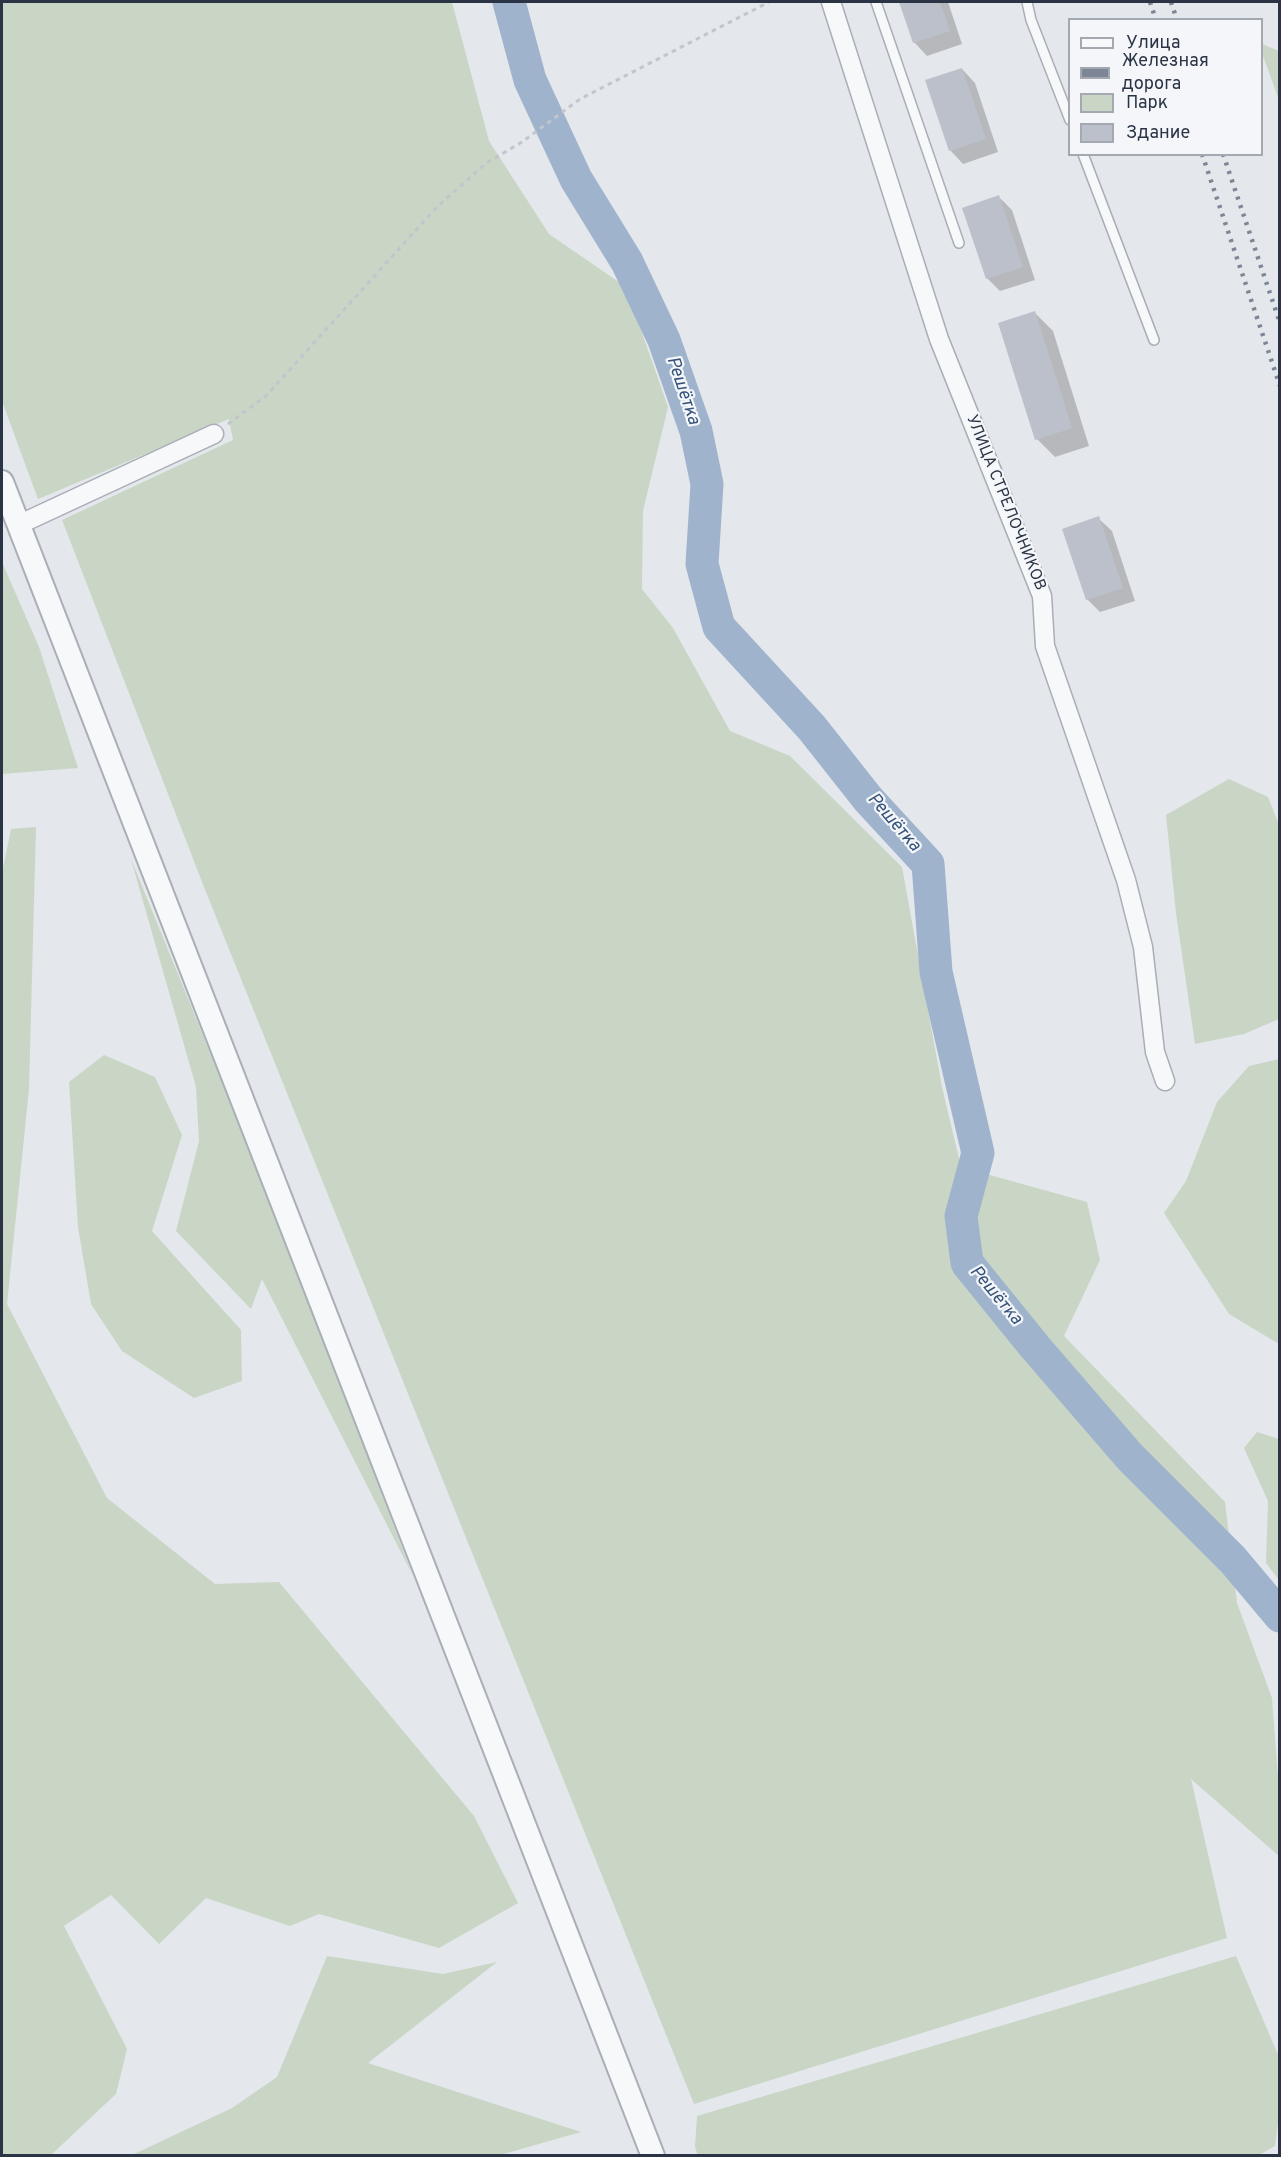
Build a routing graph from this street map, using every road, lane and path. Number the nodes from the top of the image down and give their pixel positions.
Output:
1 (769, 2) edge
2 (831, 2) edge
3 (876, 2) edge
4 (1027, 2) edge
5 (1068, 115) edge
6 (1084, 156) edge
7 (959, 243) dead end
8 (1154, 340) dead end
9 (214, 434) joint
10 (2, 482) edge
11 (18, 525) junction
12 (1165, 1081) dead end
13 (653, 2156) edge

1 - 9 path
2 - 12 street, УЛИЦА СТРЕЛОЧНИКОВ
3 - 7 lane
4 - 5 lane
6 - 8 lane
9 - 11 street
10 - 11 street
11 - 13 street

